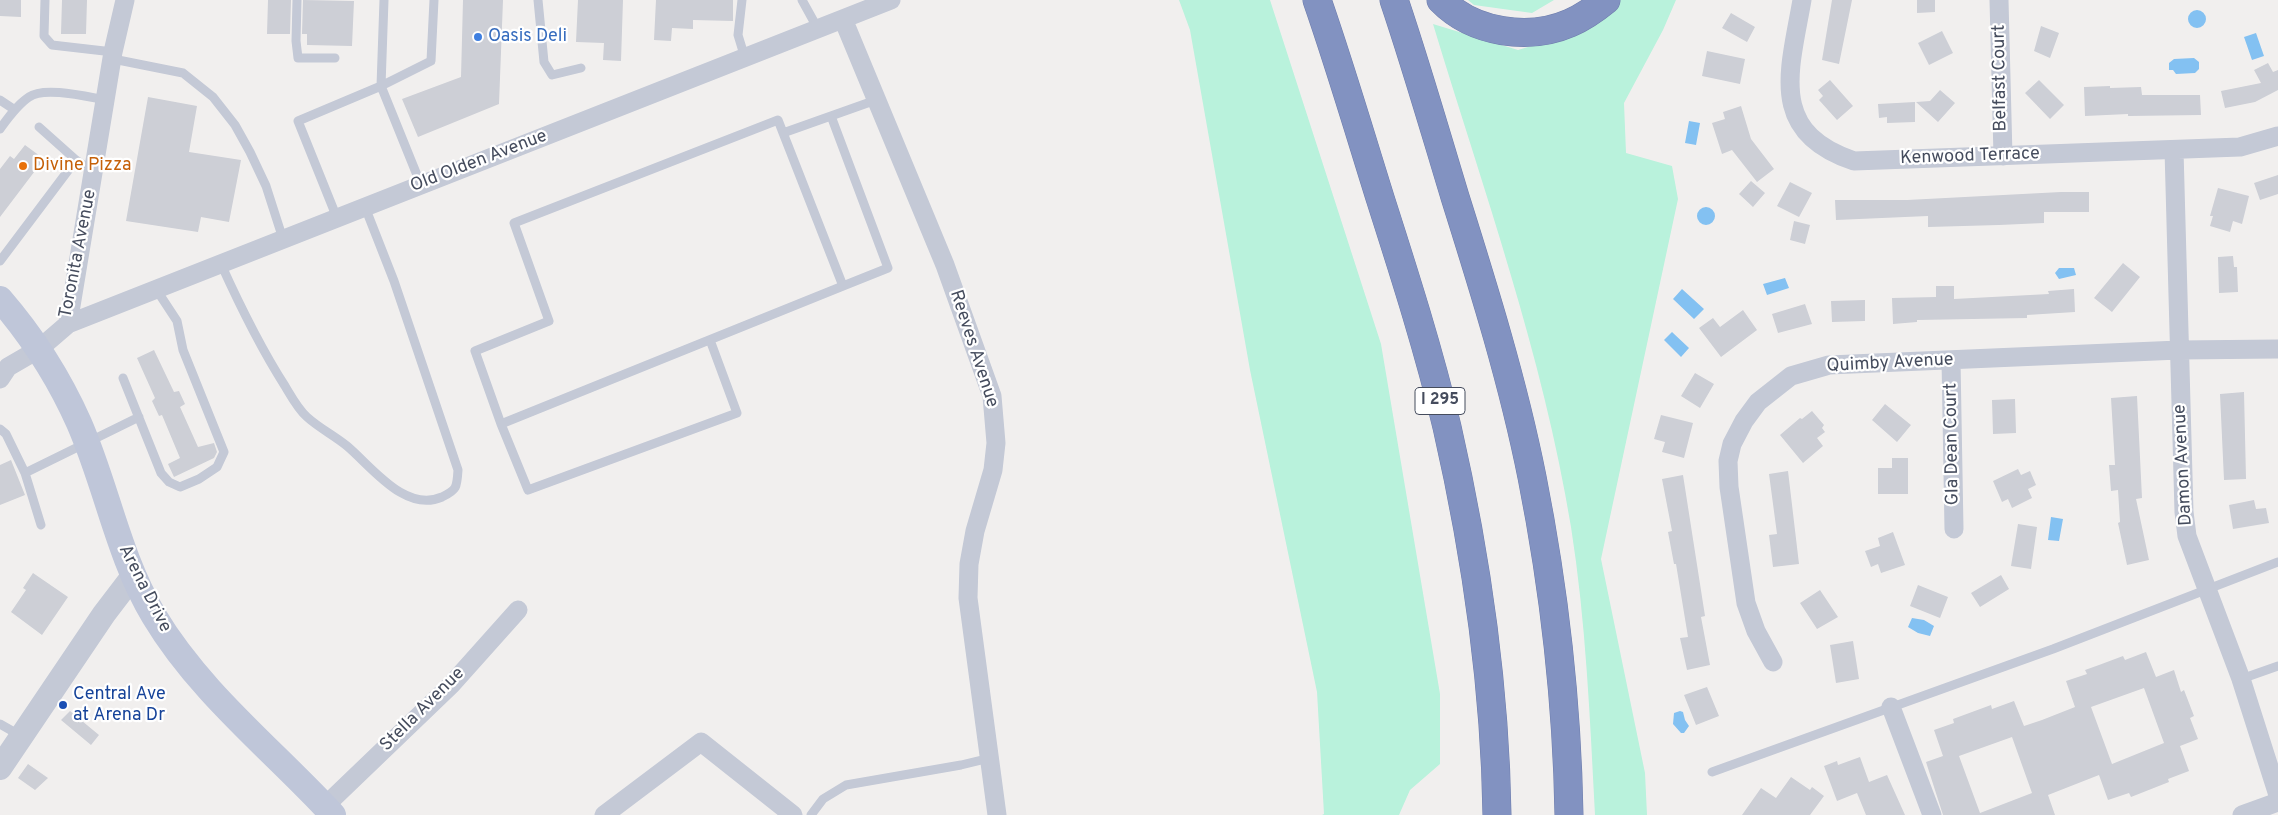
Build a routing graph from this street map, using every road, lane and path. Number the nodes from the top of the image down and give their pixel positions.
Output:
1 (45, 0) edge
2 (125, 0) edge
3 (298, 0) edge
4 (384, 0) edge
5 (434, 0) edge
6 (538, 0) edge
7 (742, 0) edge
8 (802, 0) edge
9 (891, 0) edge
10 (1317, 0) edge
11 (1394, 0) edge
12 (1441, 0) edge
13 (1606, 0) edge
14 (1802, 0) edge
15 (1999, 0) edge
16 (853, 11) edge
17 (818, 29) junction
18 (113, 55) junction
19 (335, 58) dead end
20 (745, 58) junction
21 (582, 68) dead end
22 (381, 86) junction
23 (0, 100) edge
24 (106, 100) junction
25 (876, 100) junction
26 (14, 110) junction
27 (830, 116) junction
28 (40, 127) dead end
29 (0, 129) edge
30 (783, 133) junction
31 (2278, 136) edge
32 (2174, 150) junction
33 (2003, 156) junction
34 (76, 160) junction
35 (94, 172) junction
36 (421, 185) junction
37 (365, 207) junction
38 (337, 218) junction
39 (283, 239) junction
40 (0, 261) edge
41 (221, 264) junction
42 (843, 286) junction
43 (156, 290) junction
44 (0, 299) edge
45 (68, 324) junction
46 (710, 340) junction
47 (38, 349) junction
48 (2278, 349) edge
49 (2178, 350) junction
50 (1951, 360) junction
51 (123, 378) dead end
52 (0, 379) edge
53 (139, 417) junction
54 (501, 424) junction
55 (0, 429) edge
56 (86, 443) junction
57 (26, 473) junction
58 (41, 525) dead end
59 (1954, 529) dead end
60 (2278, 562) edge
61 (133, 576) junction
62 (2206, 589) junction
63 (518, 610) dead end
64 (1773, 662) dead end
65 (2278, 666) edge
66 (2240, 680) junction
67 (1891, 707) junction
68 (0, 724) edge
69 (22, 736) junction
70 (990, 758) junction
71 (0, 768) edge
72 (1712, 772) dead end
73 (2278, 795) edge
74 (2278, 802) edge
75 (329, 810) edge
76 (604, 815) edge
77 (793, 815) edge
78 (811, 815) edge
79 (998, 815) edge
80 (1497, 815) edge
81 (1569, 815) edge
82 (1932, 815) edge
83 (2242, 815) edge

1 - 18 lane
2 - 18 street, Toronita Avenue
3 - 19 lane
4 - 22 lane
5 - 22 lane
6 - 21 lane
7 - 20 lane
8 - 17 lane
9 - 16 street, Old Olden Avenue
10 - 80 highway, I 295
11 - 81 highway
12 - 13 highway
14 - 33 street, Kenwood Terrace
15 - 33 street, Belfast Court
16 - 17 street, Old Olden Avenue
16 - 25 street, Reeves Avenue
17 - 20 street, Old Olden Avenue
18 - 24 street, Toronita Avenue
18 - 39 lane
20 - 36 street, Old Olden Avenue
22 - 36 lane
22 - 38 lane
23 - 26 lane
24 - 26 lane
24 - 35 street, Toronita Avenue
25 - 27 lane
25 - 70 street, Reeves Avenue
26 - 29 lane
27 - 30 lane
27 - 42 lane
28 - 34 lane
30 - 42 lane
30 - 54 lane
31 - 32 street, Kenwood Terrace
32 - 33 street, Kenwood Terrace
32 - 49 street, Damon Avenue
34 - 35 lane
34 - 40 lane
35 - 45 street, Toronita Avenue
36 - 37 street, Old Olden Avenue
37 - 38 street, Old Olden Avenue
37 - 41 lane
38 - 39 street, Old Olden Avenue
39 - 41 street, Old Olden Avenue
41 - 43 street, Old Olden Avenue
42 - 46 lane
43 - 45 street, Old Olden Avenue
43 - 53 lane
44 - 47 main road, Arena Drive
45 - 47 street, Toronita Avenue
46 - 54 lane
46 - 54 lane
47 - 52 street, Toronita Avenue
47 - 56 main road, Arena Drive
48 - 49 street, Quimby Avenue
49 - 50 street, Quimby Avenue
49 - 62 street, Damon Avenue
50 - 59 street, Gla Dean Court
50 - 64 street, Quimby Avenue
51 - 53 lane
53 - 56 lane
55 - 57 lane
56 - 57 lane
56 - 61 main road, Arena Drive
57 - 58 lane
60 - 62 lane
61 - 69 street
61 - 75 main road, Arena Drive
62 - 66 street, Damon Avenue
62 - 67 lane
63 - 75 street, Stella Avenue
65 - 66 lane
66 - 73 street, Damon Avenue
67 - 72 lane
67 - 82 street
68 - 69 lane
69 - 71 street
70 - 78 lane
70 - 79 street, Reeves Avenue
74 - 83 street
76 - 77 street

